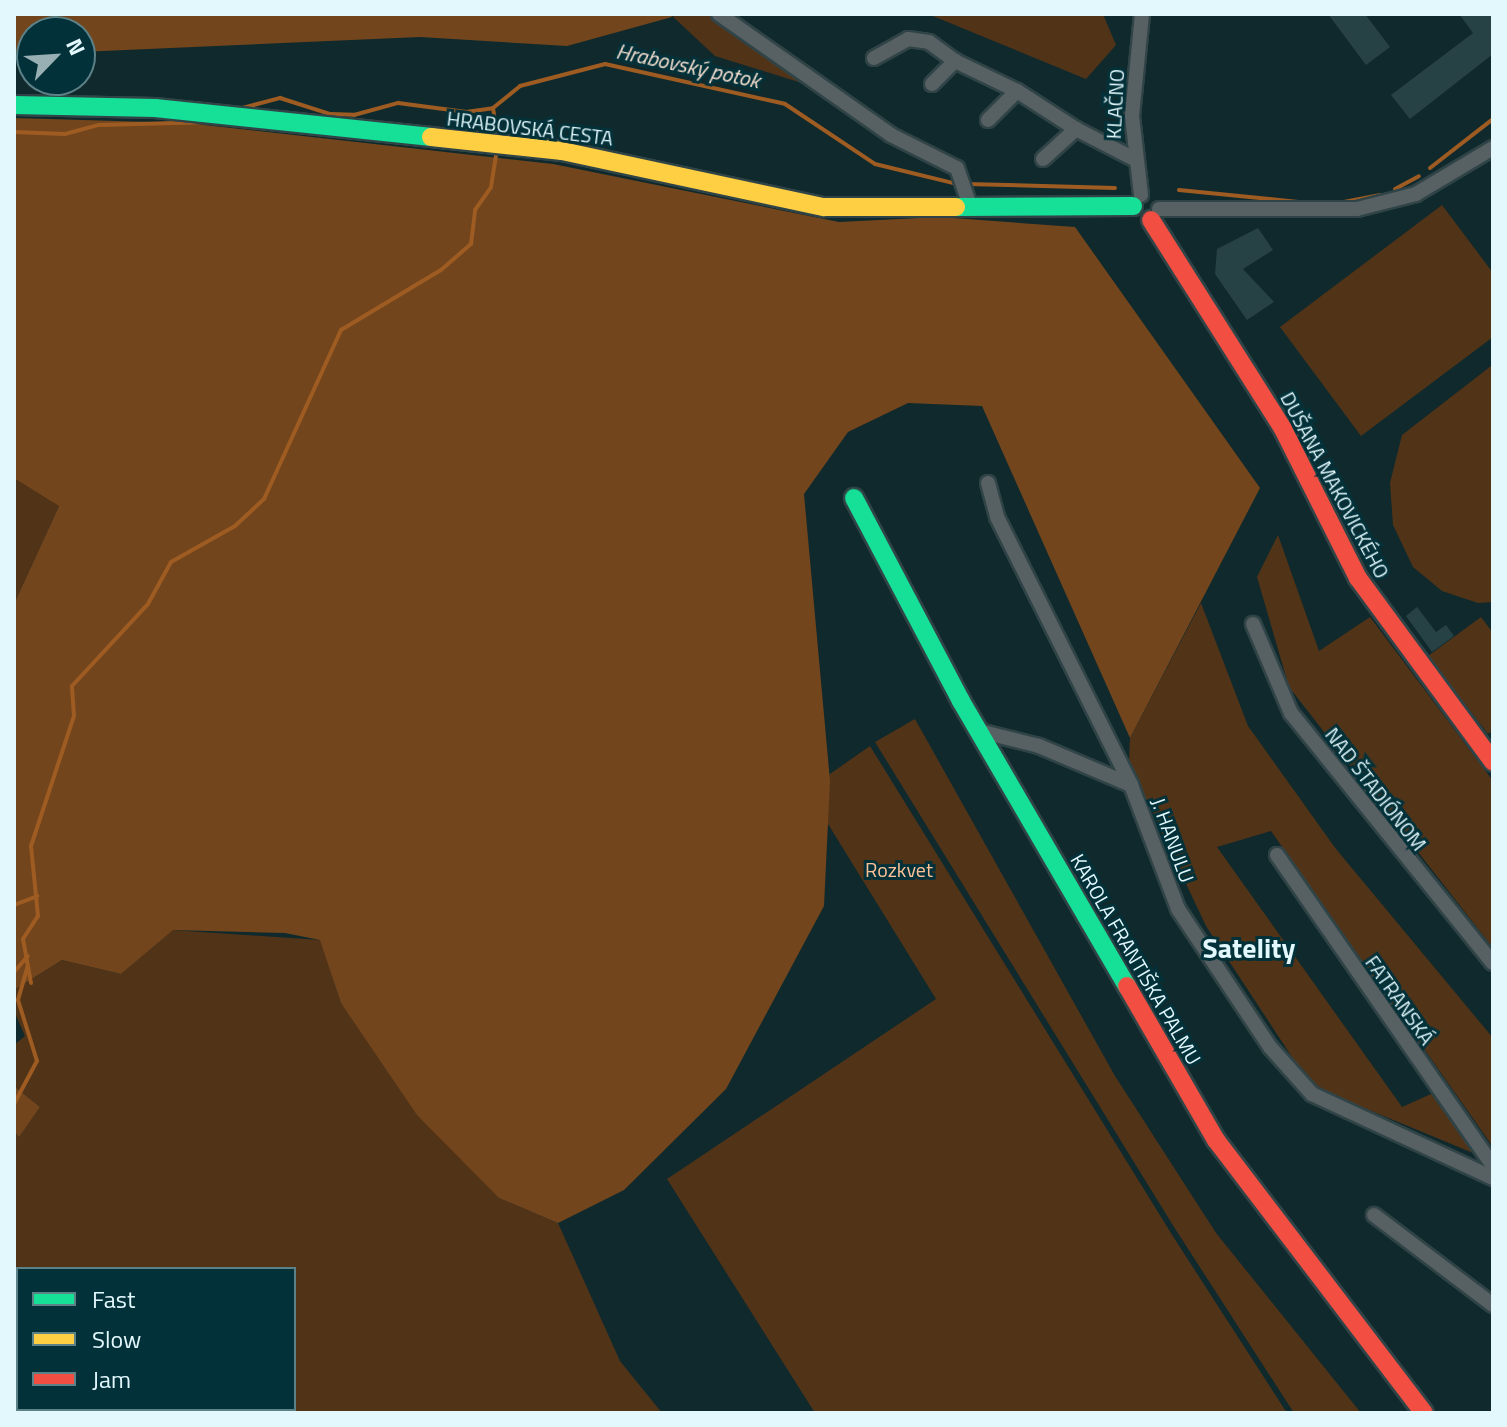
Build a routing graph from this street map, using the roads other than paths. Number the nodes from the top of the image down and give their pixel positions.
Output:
1 (719, 14) edge
2 (1142, 14) edge
3 (874, 58) dead end
4 (955, 61) junction
5 (932, 84) dead end
6 (1017, 91) junction
7 (14, 105) edge
8 (988, 120) dead end
9 (1076, 129) junction
10 (1493, 148) edge
11 (1043, 159) dead end
12 (1134, 159) junction
13 (968, 191) junction
14 (1137, 201) junction
15 (1155, 214) junction
16 (988, 483) dead end
17 (854, 498) dead end
18 (1253, 624) dead end
19 (979, 731) junction
20 (1490, 753) edge
21 (1131, 785) junction
22 (1277, 855) dead end
23 (1493, 963) edge
24 (1493, 1166) edge
25 (1493, 1178) edge
26 (1374, 1215) dead end
27 (1493, 1305) edge
28 (1424, 1413) edge

1 - 13 street
2 - 12 street, KLAČNO
3 - 4 street
4 - 5 street
4 - 6 street
6 - 8 street
6 - 9 street
7 - 13 street, HRABOVSKÁ CESTA
9 - 11 street
9 - 12 street
10 - 15 street
12 - 14 street, KLAČNO
13 - 14 street, HRABOVSKÁ CESTA
14 - 15 street
14 - 15 street
15 - 20 street, DUŠANA MAKOVICKÉHO
16 - 21 street, J. HANULU
17 - 19 street, KAROLA FRANTIŠKA PALMU
18 - 23 street, NAD ŠTADIÓNOM
19 - 21 street
19 - 28 street, KAROLA FRANTIŠKA PALMU
21 - 25 street, J. HANULU
22 - 24 street, FATRANSKÁ
26 - 27 street

